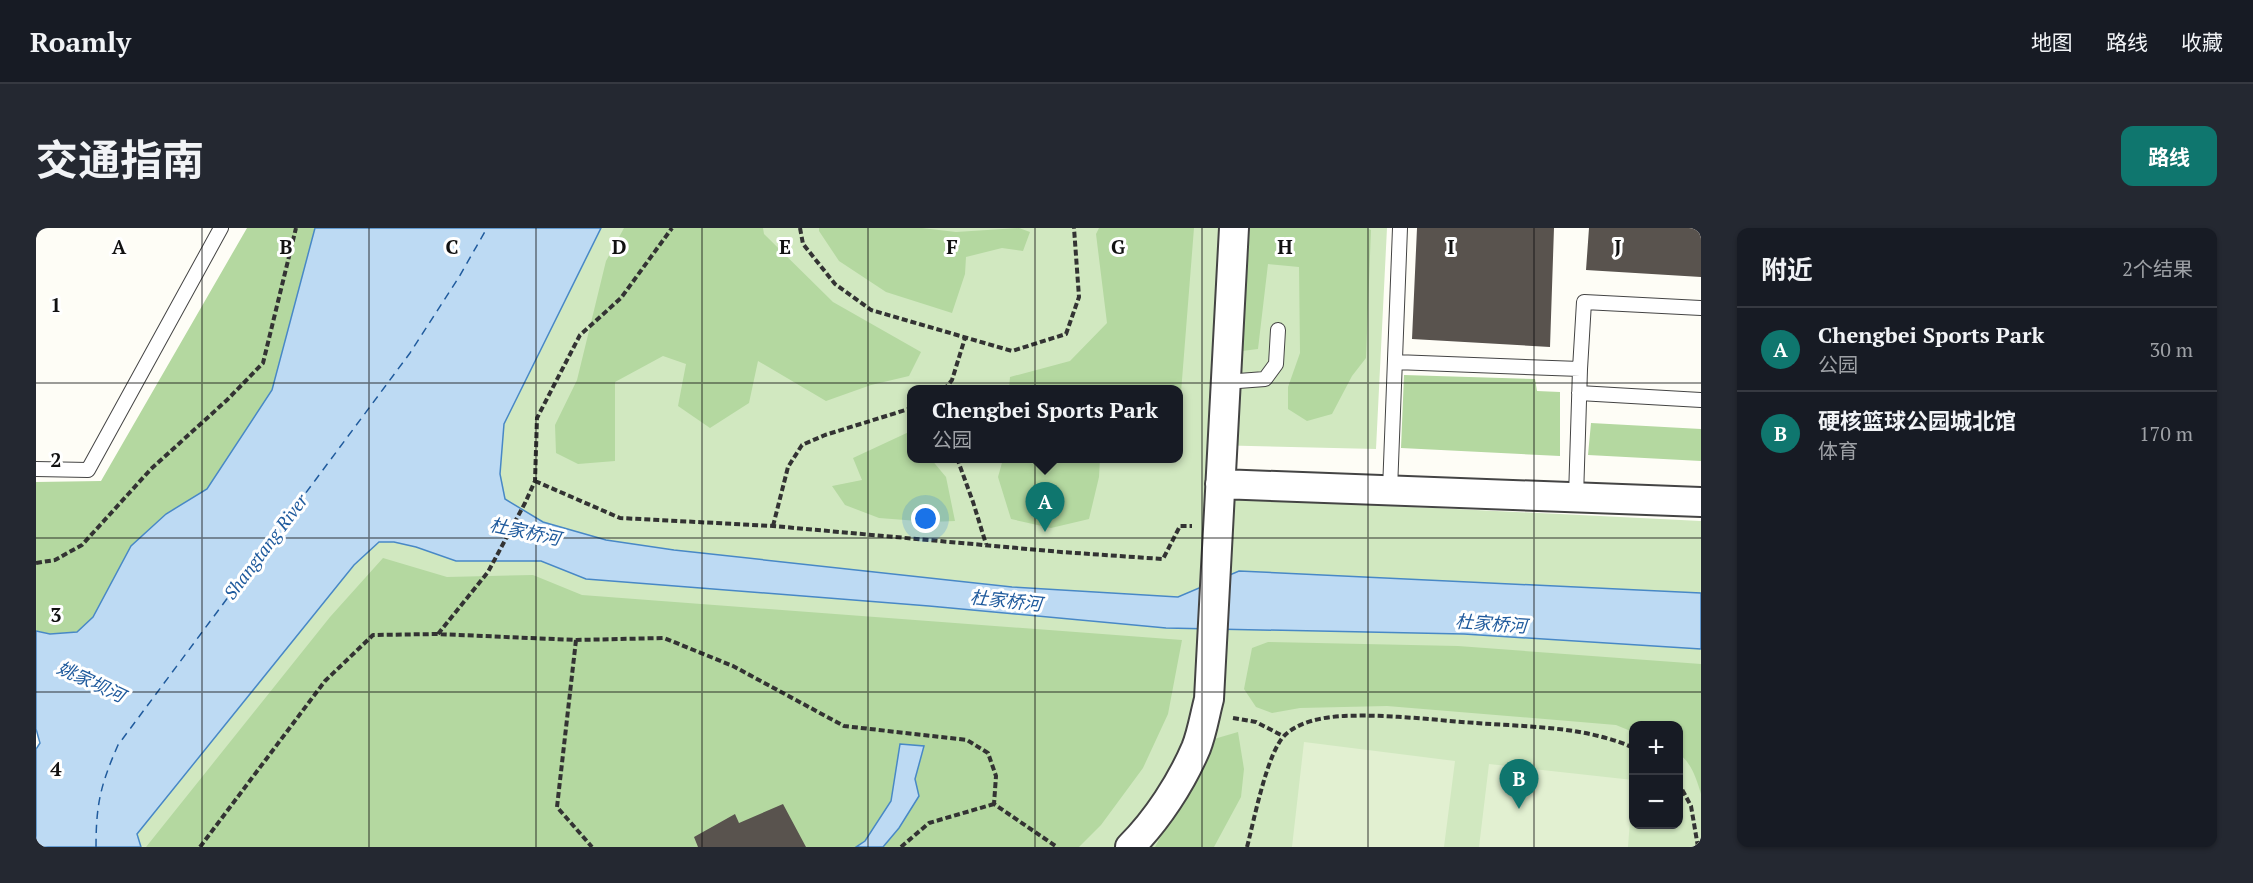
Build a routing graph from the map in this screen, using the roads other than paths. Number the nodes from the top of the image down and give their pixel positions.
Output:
1 (221, 228) edge
2 (1234, 228) edge
3 (1400, 228) edge
4 (1701, 308) edge
5 (1278, 330) dead end
6 (1395, 362) junction
7 (1580, 369) junction
8 (1225, 382) junction
9 (1579, 393) junction
10 (1701, 400) edge
11 (36, 469) edge
12 (1220, 484) junction
13 (1390, 490) junction
14 (1576, 497) junction
15 (1701, 502) edge
16 (1130, 847) edge

1 - 11 lane
2 - 8 street
3 - 6 lane
4 - 7 lane
5 - 8 lane
6 - 7 lane
6 - 13 lane
7 - 9 lane
8 - 12 street
9 - 10 lane
9 - 14 lane
12 - 13 street
12 - 16 street
13 - 14 street
14 - 15 street

